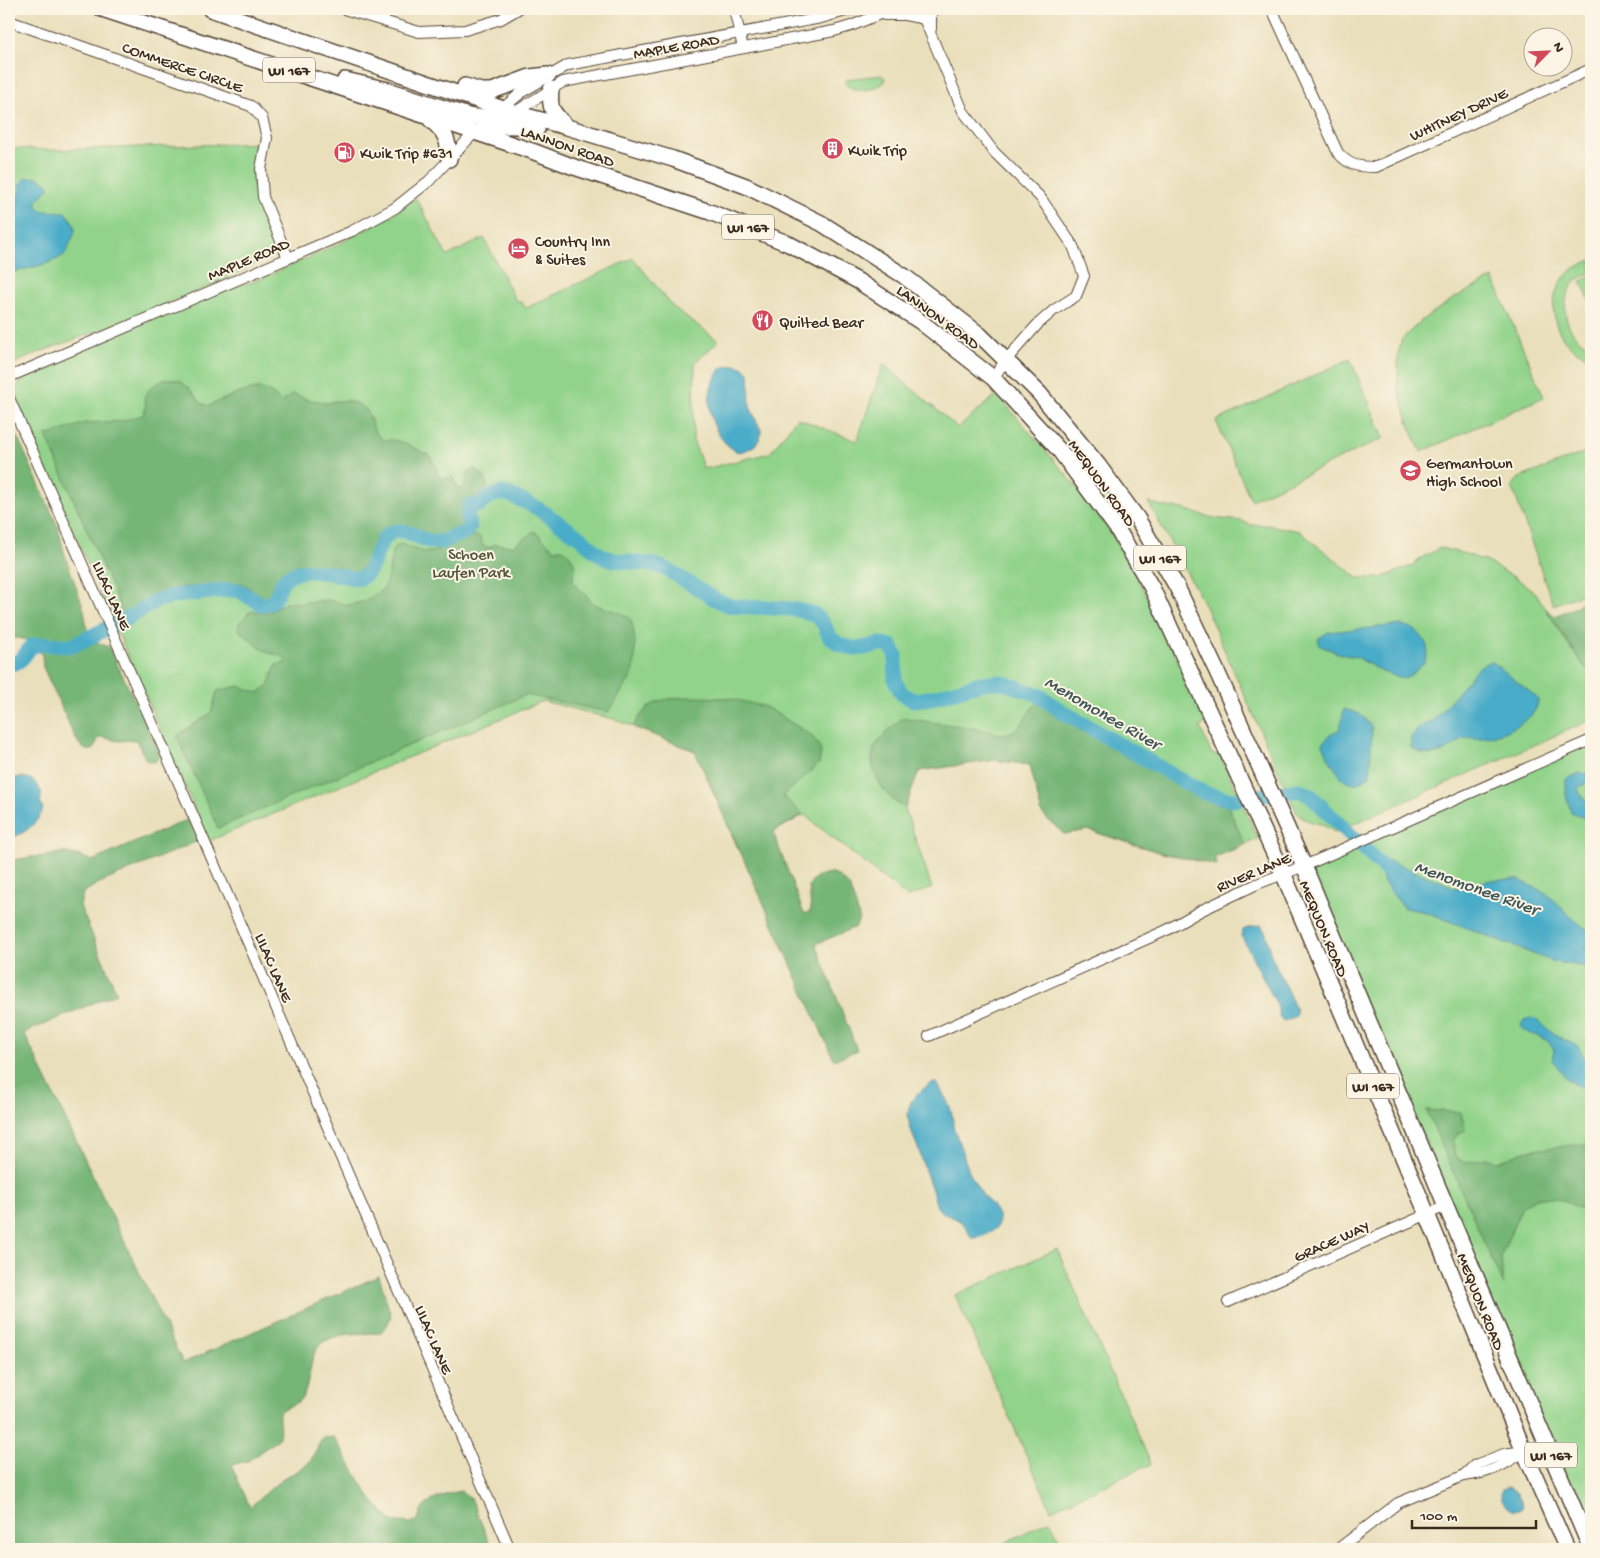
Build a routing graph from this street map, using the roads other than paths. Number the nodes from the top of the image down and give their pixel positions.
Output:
1 (102, 9) edge
2 (210, 9) edge
3 (344, 9) edge
4 (518, 9) edge
5 (734, 9) edge
6 (853, 9) edge
7 (892, 9) edge
8 (920, 9) edge
9 (931, 9) edge
10 (1272, 9) edge
11 (878, 15) junction
12 (924, 19) junction
13 (9, 21) edge
14 (739, 33) junction
15 (931, 34) junction
16 (742, 48) junction
17 (379, 66) junction
18 (1591, 69) edge
19 (308, 77) junction
20 (550, 82) junction
21 (503, 113) junction
22 (427, 116) junction
23 (567, 127) junction
24 (476, 132) junction
25 (603, 138) junction
26 (449, 159) junction
27 (288, 258) junction
28 (1006, 360) junction
29 (9, 377) edge
30 (993, 378) junction
31 (9, 398) edge
32 (1591, 740) edge
33 (1304, 866) junction
34 (1283, 873) junction
35 (1369, 1022) junction
36 (1350, 1030) junction
37 (929, 1036) dead end
38 (1446, 1206) junction
39 (1427, 1214) junction
40 (1228, 1302) dead end
41 (1546, 1444) junction
42 (1524, 1451) junction
43 (510, 1549) edge
44 (1338, 1549) edge
45 (1567, 1549) edge
46 (1591, 1549) edge

1 - 19 main road, LANNON ROAD / WI 167
2 - 17 main road, LANNON ROAD / WI 167
3 - 4 street
5 - 14 street
6 - 14 street, MAPLE ROAD
7 - 11 street, MAPLE ROAD
8 - 12 street
9 - 15 street
10 - 18 street, WHITNEY DRIVE
11 - 12 street
11 - 16 street, MAPLE ROAD
12 - 15 street
13 - 27 street, COMMERCE CIRCLE
14 - 16 street
14 - 20 street, MAPLE ROAD
15 - 28 street
16 - 20 street, MAPLE ROAD
17 - 20 main road
17 - 21 main road, LANNON ROAD / WI 167
19 - 21 main road
19 - 22 main road, LANNON ROAD / WI 167
20 - 21 street, MAPLE ROAD
20 - 23 main road
21 - 23 main road, LANNON ROAD / WI 167
21 - 24 street, MAPLE ROAD
21 - 24 street, MAPLE ROAD
22 - 24 main road, LANNON ROAD / WI 167
22 - 26 main road
23 - 25 main road, LANNON ROAD / WI 167
24 - 25 main road
24 - 26 street, MAPLE ROAD
24 - 30 main road, LANNON ROAD / WI 167
25 - 28 main road, LANNON ROAD / WI 167
26 - 27 street, MAPLE ROAD
27 - 29 street, MAPLE ROAD
28 - 30 street
28 - 33 main road, MEQUON ROAD / WI 167
30 - 34 main road, MEQUON ROAD / WI 167
31 - 43 street, LILAC LANE
32 - 33 street, RIVER LANE
33 - 34 street, RIVER LANE
33 - 35 main road, MEQUON ROAD / WI 167
34 - 36 main road, MEQUON ROAD / WI 167
34 - 37 street, RIVER LANE
35 - 36 main road
35 - 38 main road, MEQUON ROAD / WI 167
36 - 39 main road, MEQUON ROAD / WI 167
38 - 39 street, GRACE WAY
38 - 41 main road, MEQUON ROAD / WI 167
39 - 40 street, GRACE WAY
39 - 42 main road, MEQUON ROAD / WI 167
41 - 42 street
41 - 46 main road, MEQUON ROAD / WI 167
42 - 44 street
42 - 45 main road, MEQUON ROAD / WI 167

